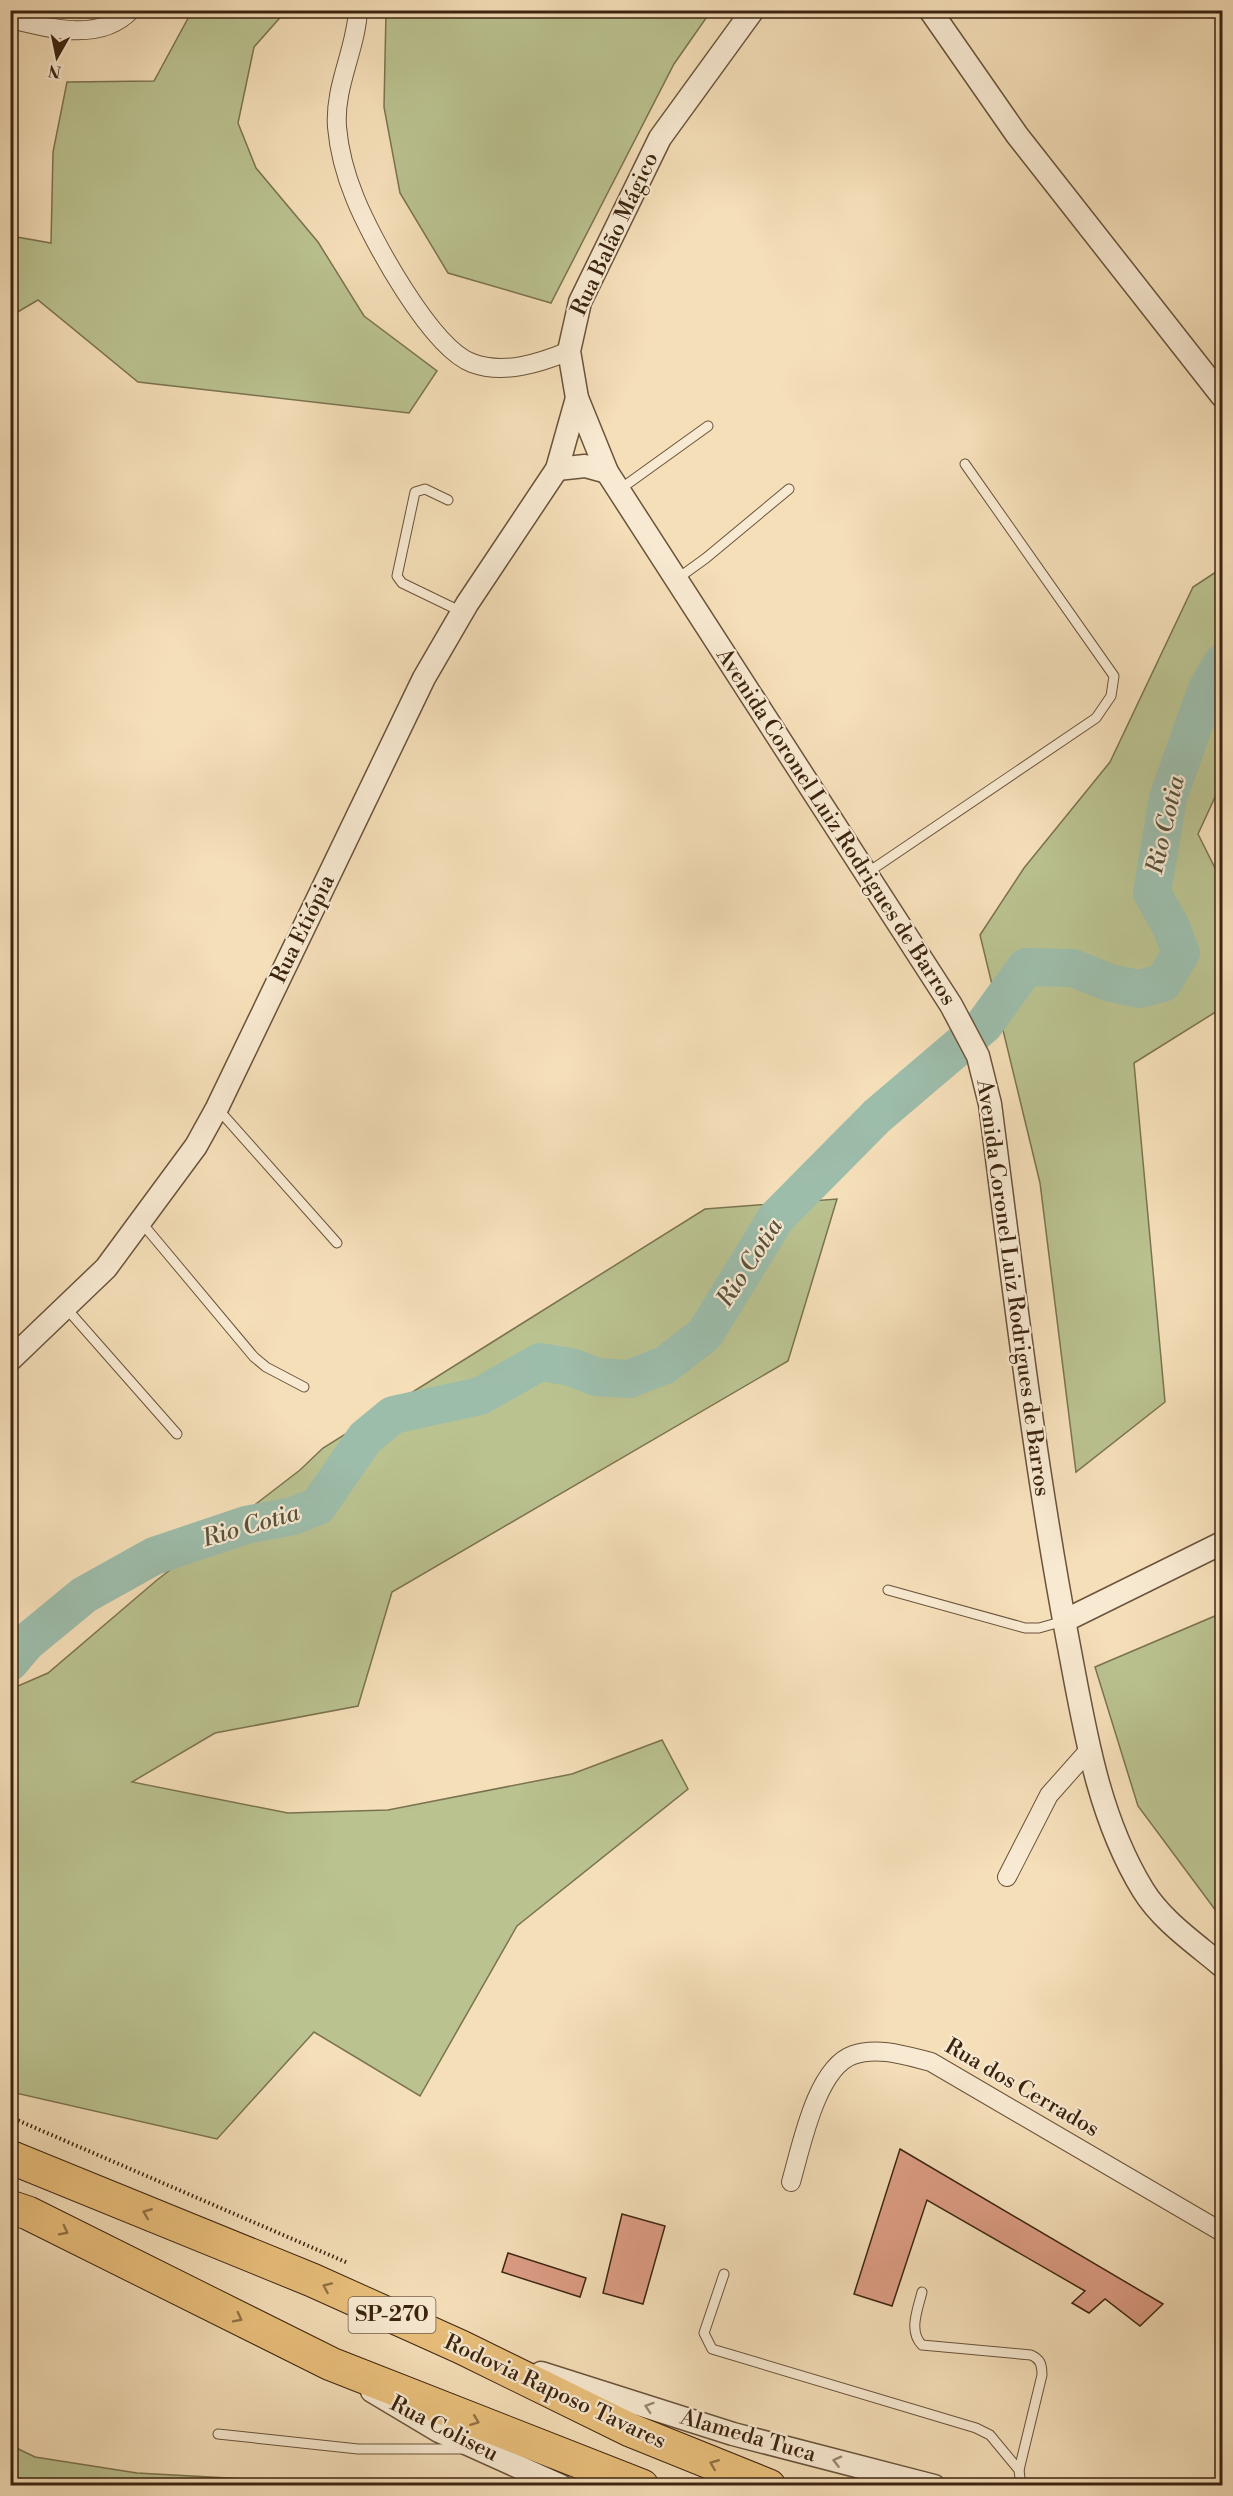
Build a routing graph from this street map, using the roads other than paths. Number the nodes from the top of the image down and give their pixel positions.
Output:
1 (131, 10) edge
2 (358, 10) edge
3 (753, 10) edge
4 (930, 10) edge
5 (10, 19) edge
6 (569, 351) junction
7 (1222, 396) edge
8 (577, 398) junction
9 (708, 426) dead end
10 (964, 464) dead end
11 (557, 469) junction
12 (613, 481) junction
13 (789, 489) dead end
14 (448, 500) dead end
15 (677, 579) junction
16 (462, 612) junction
17 (867, 874) junction
18 (217, 1108) junction
19 (140, 1222) junction
20 (337, 1243) dead end
21 (65, 1307) junction
22 (10, 1360) edge
23 (304, 1387) dead end
24 (177, 1434) dead end
25 (1222, 1543) edge
26 (888, 1590) dead end
27 (1064, 1621) junction
28 (1089, 1750) junction
29 (1007, 1877) dead end
30 (1222, 1966) edge
31 (10, 2157) edge
32 (791, 2182) dead end
33 (10, 2207) edge
34 (1222, 2232) edge
35 (724, 2274) dead end
36 (922, 2292) dead end
37 (461, 2347) junction
38 (331, 2364) junction
39 (218, 2434) dead end
40 (477, 2448) junction
41 (1019, 2470) junction
42 (619, 2480) edge
43 (561, 2486) edge
44 (642, 2486) edge
45 (769, 2486) edge
46 (934, 2486) edge
47 (1021, 2486) edge

1 - 5 street
2 - 6 street
3 - 6 street, Rua Balão Mágico
4 - 7 street
6 - 8 street, Avenida Coronel Luiz Rodrigues de Barros
8 - 11 street, Rua Etiópia
8 - 12 street, Avenida Coronel Luiz Rodrigues de Barros
9 - 12 lane
10 - 17 lane
11 - 12 street
11 - 16 street, Rua Etiópia
12 - 15 street, Avenida Coronel Luiz Rodrigues de Barros
13 - 15 lane
14 - 16 lane
15 - 17 street, Avenida Coronel Luiz Rodrigues de Barros
16 - 18 street, Rua Etiópia
17 - 27 street, Avenida Coronel Luiz Rodrigues de Barros
18 - 19 street, Rua Etiópia
18 - 20 lane
19 - 21 street, Rua Etiópia
19 - 23 lane
21 - 22 street, Rua Etiópia
21 - 24 lane
25 - 27 street
26 - 27 lane
27 - 28 street, Avenida Coronel Luiz Rodrigues de Barros
28 - 29 street
28 - 30 street, Avenida Coronel Luiz Rodrigues de Barros
37 -> 31 highway, Rodovia Raposo Tavares / SP-270
32 - 34 street, Rua dos Cerrados
33 -> 38 highway
35 - 41 lane
36 - 41 lane
45 -> 37 highway, Rodovia Raposo Tavares / SP-270
46 -> 37 street, Alameda Tuca
38 - 40 street, Rua Coliseu
38 -> 42 highway
39 - 40 lane
40 - 43 street, Rua Coliseu
41 - 47 lane
42 - 44 highway

